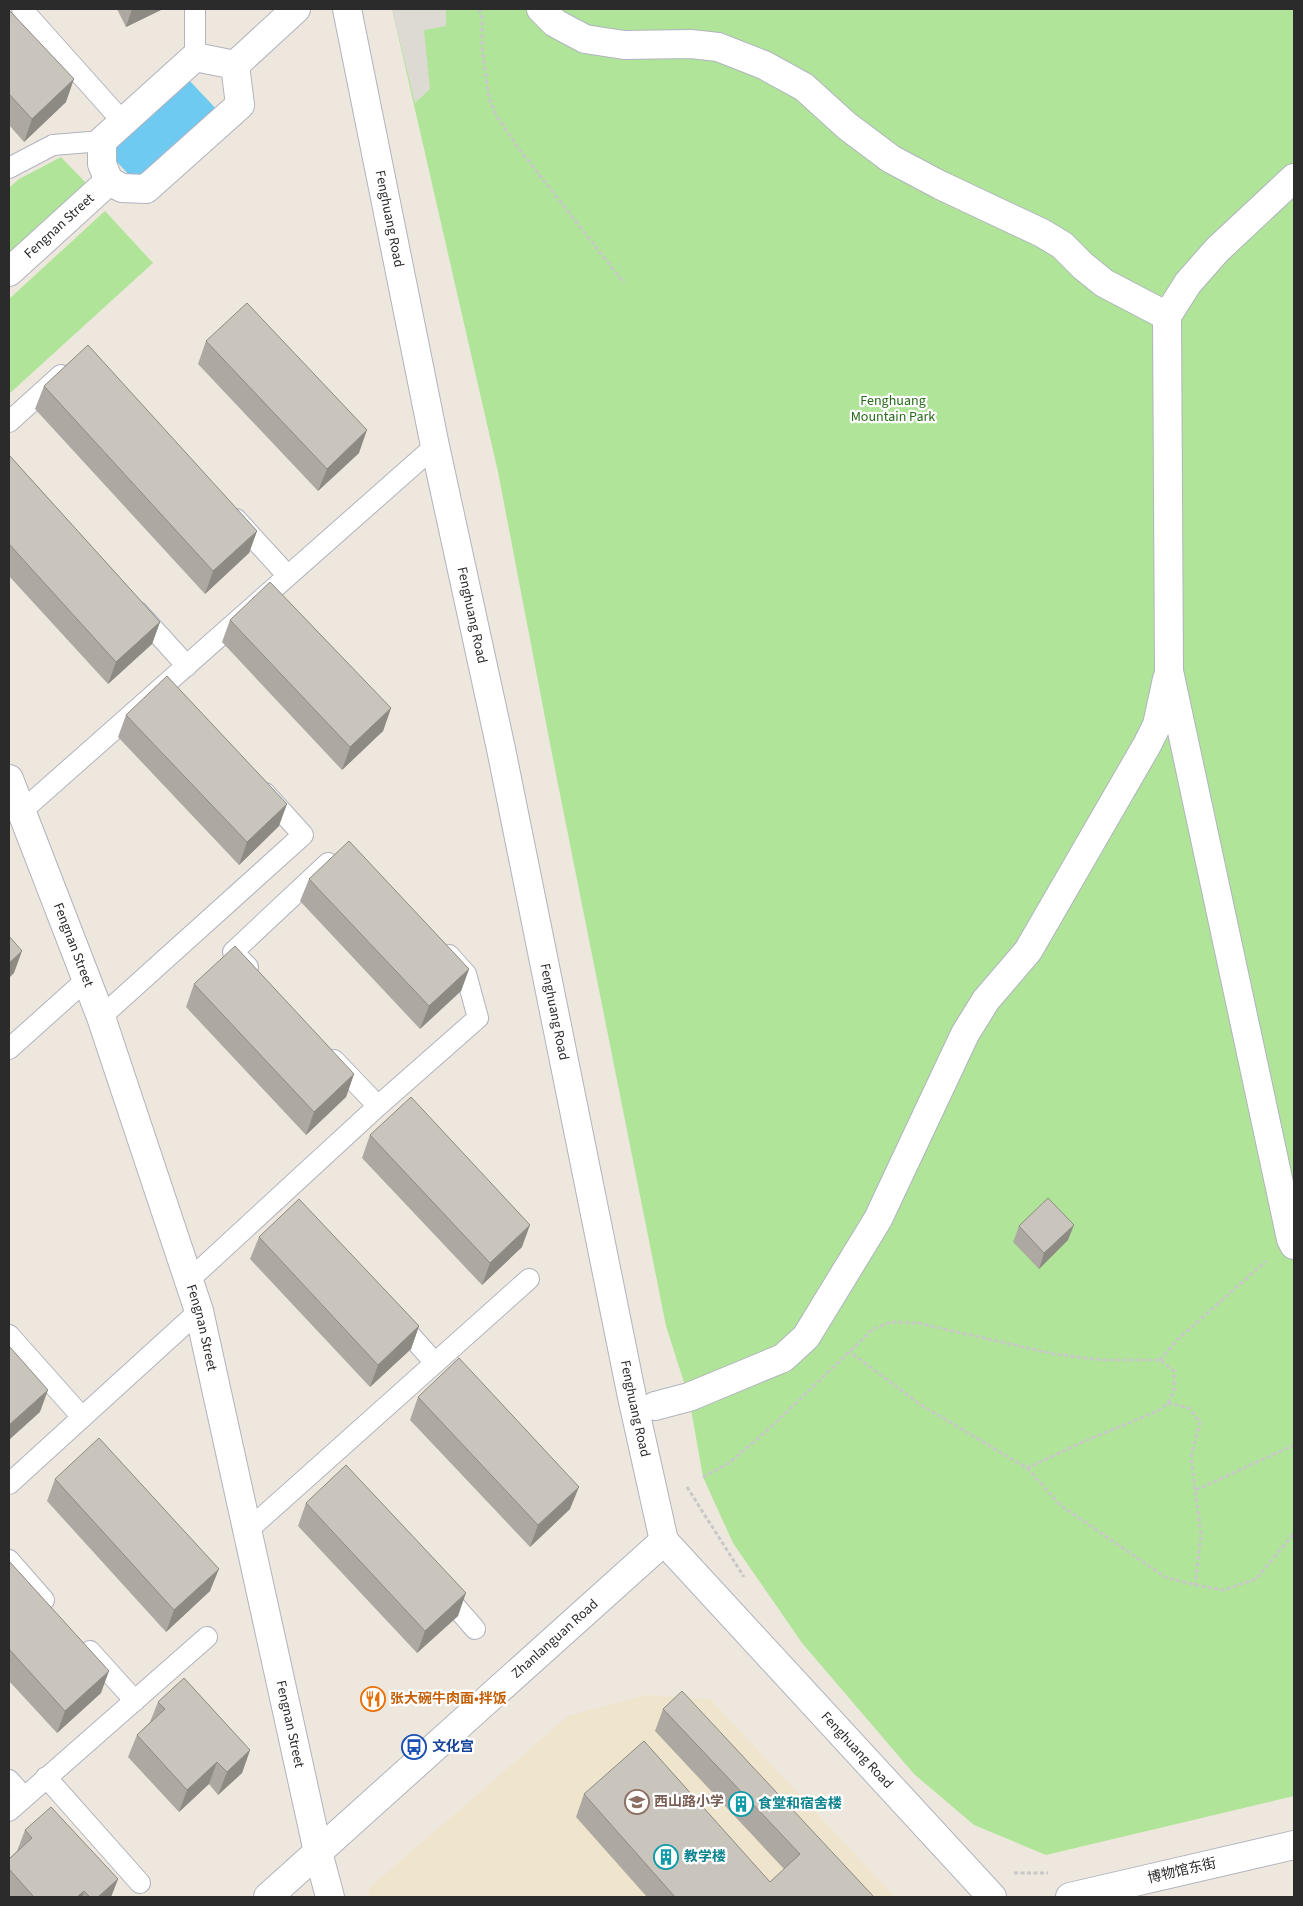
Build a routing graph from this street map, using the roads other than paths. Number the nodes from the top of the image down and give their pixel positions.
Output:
1 (22, 9) edge
2 (194, 9) edge
3 (296, 9) edge
4 (347, 9) edge
5 (541, 9) edge
6 (195, 57) junction
7 (236, 65) junction
8 (122, 121) junction
9 (102, 141) junction
10 (9, 168) edge
11 (1294, 178) edge
12 (109, 181) junction
13 (9, 272) edge
14 (1167, 316) junction
15 (72, 366) edge
16 (9, 422) edge
17 (435, 446) junction
18 (223, 504) edge
19 (288, 576) junction
20 (127, 600) edge
21 (187, 666) junction
22 (1169, 671) junction
23 (251, 778) edge
24 (9, 779) edge
25 (22, 811) junction
26 (341, 850) edge
27 (434, 938) edge
28 (86, 980) junction
29 (259, 980) edge
30 (101, 1017) junction
31 (318, 1043) edge
32 (9, 1049) edge
33 (378, 1106) junction
34 (1293, 1242) edge
35 (529, 1279) dead end
36 (188, 1281) junction
37 (383, 1305) edge
38 (198, 1312) junction
39 (9, 1335) edge
40 (435, 1363) junction
41 (655, 1406) dead end
42 (82, 1418) junction
43 (9, 1484) edge
44 (247, 1531) junction
45 (664, 1541) junction
46 (9, 1560) edge
47 (430, 1577) edge
48 (55, 1612) edge
49 (475, 1629) dead end
50 (75, 1634) edge
51 (207, 1637) dead end
52 (135, 1701) junction
53 (46, 1777) junction
54 (9, 1780) edge
55 (24, 1797) junction
56 (9, 1811) edge
57 (1294, 1844) edge
58 (318, 1852) junction
59 (140, 1883) dead end
60 (268, 1897) edge
61 (330, 1897) edge
62 (992, 1897) edge
63 (1070, 1897) edge

1 - 8 lane
2 - 6 lane
3 - 7 street
4 - 17 street, Fenghuang Road
5 - 14 street
6 - 7 street
6 - 8 street
7 - 12 street
8 - 9 street
9 - 10 lane
9 - 12 street
11 - 14 street
12 - 13 street, Fengnan Street
14 - 22 street
15 - 16 lane
17 - 19 lane
17 - 45 street, Fenghuang Road
18 - 19 lane
19 - 21 lane
20 - 21 lane
21 - 25 lane
22 - 34 street
22 - 41 street
23 - 30 lane
24 - 25 street, Fengnan Street
25 - 28 street, Fengnan Street
26 - 29 lane
27 - 33 lane
28 - 30 street, Fengnan Street
28 - 32 lane
30 - 36 street, Fengnan Street
31 - 33 lane
33 - 36 lane
35 - 40 lane
36 - 38 street, Fengnan Street
37 - 40 lane
38 - 42 lane
38 - 44 street, Fengnan Street
39 - 42 lane
40 - 44 lane
42 - 43 lane
44 - 58 street, Fengnan Street
45 - 58 street, Zhanlanguan Road
45 - 62 street, Fenghuang Road
46 - 48 lane
47 - 49 lane
50 - 52 lane
51 - 52 lane
52 - 53 lane
53 - 55 lane
53 - 59 lane
54 - 55 lane
55 - 56 lane
57 - 63 street, 博物馆东街
58 - 60 street, Zhanlanguan Road
58 - 61 street, Fengnan Street

